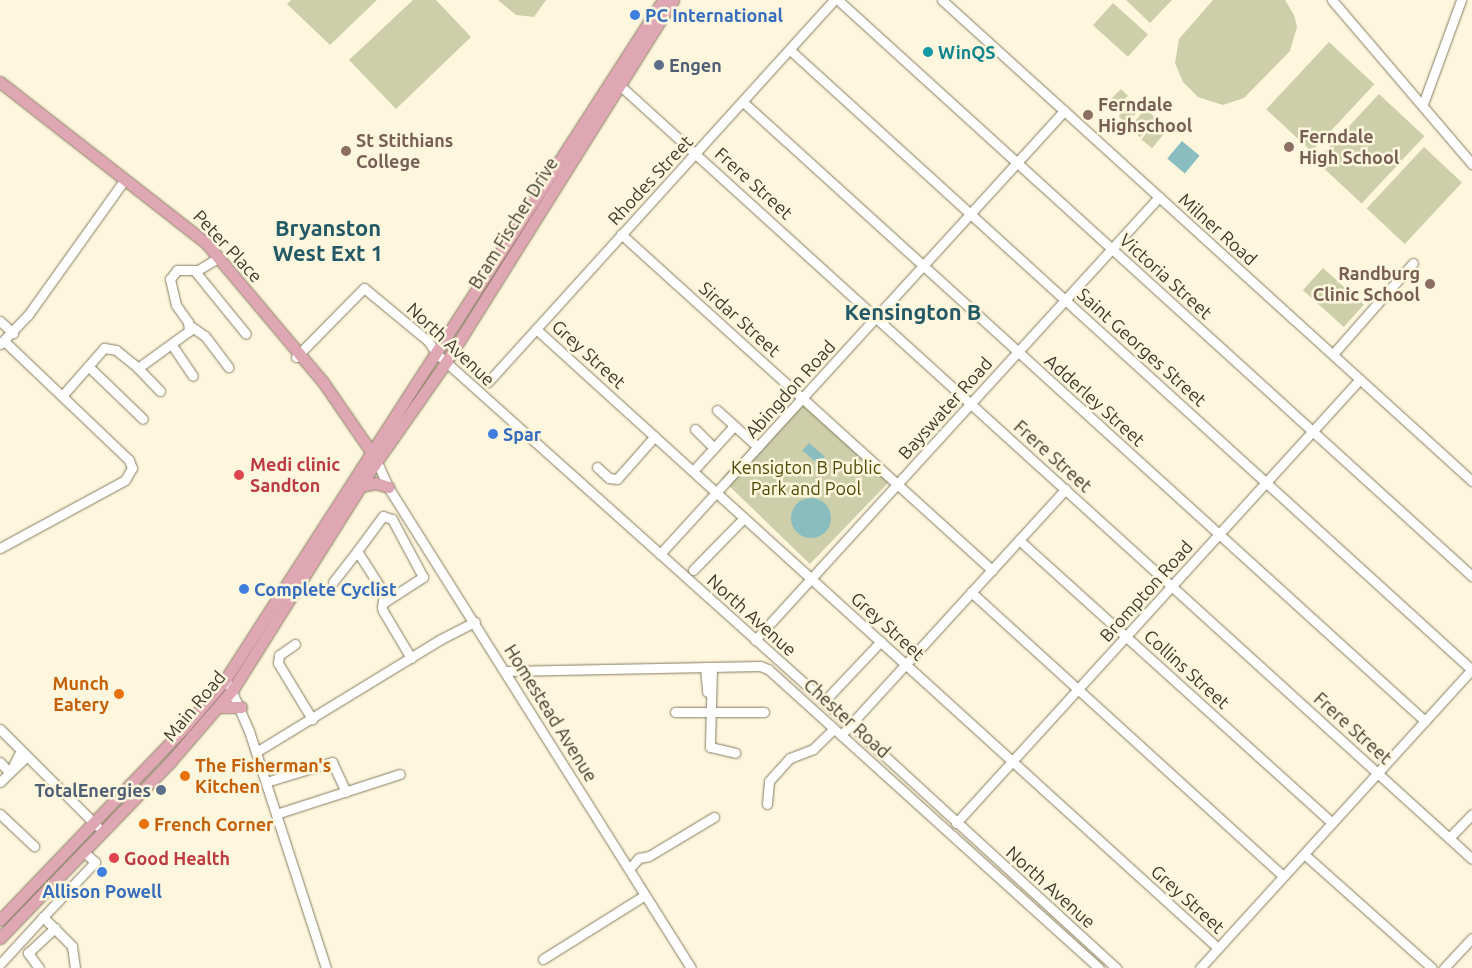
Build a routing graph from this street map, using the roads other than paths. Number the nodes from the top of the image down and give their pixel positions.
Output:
1 (663, 0) edge
2 (673, 0) edge
3 (834, 0) edge
4 (838, 0) edge
5 (1332, 0) edge
6 (1461, 0) edge
7 (947, 1) edge
8 (790, 50) junction
9 (616, 81) junction
10 (0, 82) edge
11 (0, 88) edge
12 (744, 102) junction
13 (1423, 104) junction
14 (1064, 111) junction
15 (697, 154) junction
16 (1017, 162) junction
17 (1472, 164) edge
18 (123, 181) junction
19 (1159, 197) junction
20 (971, 214) junction
21 (622, 234) junction
22 (1111, 249) junction
23 (216, 259) junction
24 (1413, 263) dead end
25 (922, 265) junction
26 (194, 270) junction
27 (1065, 300) junction
28 (878, 317) junction
29 (0, 321) edge
30 (189, 325) junction
31 (536, 329) junction
32 (13, 333) junction
33 (246, 334) dead end
34 (2, 343) edge
35 (172, 345) junction
36 (1017, 352) junction
37 (437, 354) junction
38 (1333, 354) junction
39 (298, 356) junction
40 (446, 362) junction
41 (88, 366) junction
42 (228, 367) dead end
43 (138, 368) junction
44 (193, 376) dead end
45 (1360, 379) junction
46 (488, 382) dead end
47 (160, 391) dead end
48 (62, 396) junction
49 (803, 398) junction
50 (971, 403) junction
51 (717, 410) dead end
52 (143, 419) dead end
53 (388, 425) junction
54 (734, 426) junction
55 (357, 427) junction
56 (695, 429) dead end
57 (1313, 431) junction
58 (655, 436) junction
59 (758, 447) junction
60 (714, 448) junction
61 (372, 458) junction
62 (597, 467) dead end
63 (693, 471) junction
64 (1472, 481) edge
65 (386, 482) junction
66 (1266, 483) junction
67 (897, 485) junction
68 (361, 486) junction
69 (1066, 489) junction
70 (717, 493) junction
71 (744, 518) junction
72 (1220, 534) junction
73 (1019, 540) junction
74 (0, 548) edge
75 (357, 551) junction
76 (660, 554) junction
77 (694, 570) dead end
78 (992, 570) junction
79 (1472, 576) edge
80 (811, 579) junction
81 (333, 582) dead end
82 (1173, 585) junction
83 (971, 592) junction
84 (383, 603) junction
85 (473, 620) junction
86 (1126, 636) junction
87 (755, 640) junction
88 (881, 641) junction
89 (295, 644) dead end
90 (410, 658) junction
91 (906, 664) junction
92 (708, 668) junction
93 (1472, 669) edge
94 (506, 671) junction
95 (229, 684) junction
96 (1080, 689) junction
97 (830, 695) dead end
98 (218, 707) junction
99 (241, 707) junction
100 (710, 711) junction
101 (675, 712) dead end
102 (764, 712) dead end
103 (312, 719) junction
104 (1425, 721) junction
105 (851, 725) junction
106 (834, 728) junction
107 (0, 729) edge
108 (841, 735) junction
109 (24, 753) junction
110 (735, 753) dead end
111 (257, 754) junction
112 (1013, 761) junction
113 (0, 762) edge
114 (10, 771) junction
115 (1378, 773) junction
116 (400, 774) dead end
117 (0, 782) edge
118 (266, 782) junction
119 (346, 792) junction
120 (768, 804) dead end
121 (0, 814) edge
122 (276, 814) junction
123 (1472, 814) edge
124 (714, 817) dead end
125 (94, 822) junction
126 (956, 823) junction
127 (1332, 823) junction
128 (103, 831) junction
129 (1449, 838) junction
130 (34, 846) dead end
131 (84, 852) junction
132 (1304, 854) junction
133 (1472, 859) edge
134 (633, 866) junction
135 (1283, 876) junction
136 (644, 895) junction
137 (43, 917) junction
138 (0, 920) edge
139 (55, 928) junction
140 (0, 938) edge
141 (1472, 938) edge
142 (1218, 948) junction
143 (543, 959) dead end
144 (0, 964) edge
145 (39, 968) edge
146 (75, 968) edge
147 (326, 968) edge
148 (691, 968) edge
149 (1099, 968) edge
150 (1116, 968) edge
151 (1200, 968) edge
152 (1432, 968) edge
153 (1444, 968) edge

1 - 9 main road, Bram Fischer Drive
2 - 9 main road, Bram Fischer Drive
3 - 8 street, Rhodes Street
4 - 16 street, Victoria Street
5 - 13 street
6 - 13 street
7 - 14 street, Milner Road
8 - 12 street, Rhodes Street
8 - 20 street, Saint Georges Street
9 - 15 street, Frere Street
9 - 37 main road, Bram Fischer Drive
9 - 40 main road, Bram Fischer Drive
10 - 18 main road, Peter Place
11 - 18 main road, Peter Place
12 - 15 street, Rhodes Street
12 - 25 street, Adderley Street
13 - 17 street
14 - 16 street, Abingdon Road
14 - 19 street, Milner Road
15 - 21 street, Rhodes Street
15 - 28 street, Frere Street
16 - 20 street, Abingdon Road
16 - 22 street, Victoria Street
18 - 23 main road, Peter Place
18 - 32 street
18 - 39 main road, Peter Place
19 - 22 street, Bayswater Road
19 - 38 street, Milner Road
20 - 25 street, Abingdon Road
20 - 27 street, Saint Georges Street
21 - 31 street, Rhodes Street
21 - 49 street, Sirdar Street
22 - 27 street, Bayswater Road
22 - 57 street, Victoria Street
23 - 26 street
23 - 39 main road, Peter Place
24 - 38 street
25 - 28 street, Abingdon Road
25 - 36 street, Adderley Street
26 - 30 street
26 - 33 street
27 - 36 street, Bayswater Road
27 - 66 street, Saint Georges Street
28 - 49 street, Abingdon Road
28 - 50 street, Frere Street
29 - 32 street
30 - 35 street
30 - 42 street
31 - 46 street, Rhodes Street
31 - 58 street, Grey Street
32 - 34 street
34 - 48 street
35 - 43 street
35 - 44 street
36 - 50 street, Bayswater Road
36 - 72 street, Adderley Street
37 - 39 street, North Avenue
37 - 40 street, North Avenue
37 - 53 main road, Bram Fischer Drive
38 - 45 street, Milner Road
39 - 55 main road, Peter Place
39 - 61 main road, Peter Place
40 - 61 main road, Bram Fischer Drive
40 - 76 street, North Avenue
41 - 43 street
41 - 48 street
41 - 52 street
43 - 47 street
45 - 57 street, Brompton Road
45 - 64 street, Milner Road
48 - 74 street
49 - 59 street, Abingdon Road
49 - 67 street, Sirdar Street
50 - 67 street, Bayswater Road
50 - 69 street, Frere Street
51 - 54 street
53 - 55 main road
53 - 61 main road, Bram Fischer Drive
54 - 59 street
54 - 60 street
55 - 61 main road, Peter Place
56 - 60 street
57 - 66 street, Brompton Road
57 - 79 street, Victoria Street
58 - 62 street
58 - 63 street, Grey Street
59 - 70 street, Abingdon Road
60 - 63 street
61 - 65 street, Homestead Avenue
61 - 68 main road, Main Road
61 - 95 main road, Main Road
63 - 70 street, Grey Street
65 - 68 main road
65 - 85 street, Homestead Avenue
66 - 72 street, Brompton Road
66 - 93 street, Saint Georges Street
67 - 78 street, Sirdar Street
67 - 80 street, Bayswater Road
68 - 95 main road, Main Road
69 - 73 street
69 - 82 street, Frere Street
70 - 71 street, Grey Street
70 - 76 street, Abingdon Road
71 - 77 street
71 - 80 street, Grey Street
72 - 82 street, Brompton Road
72 - 104 street, Adderley Street
73 - 78 street
73 - 86 street, Collins Street
75 - 81 street
75 - 84 street
75 - 84 street
76 - 87 street, North Avenue
78 - 83 street
80 - 87 street, Bayswater Road
80 - 88 street, Grey Street
82 - 86 street, Brompton Road
82 - 115 street, Frere Street
83 - 91 street
83 - 96 street
84 - 90 street
85 - 90 street
85 - 94 street, Homestead Avenue
86 - 96 street, Brompton Road
86 - 127 street, Collins Street
87 - 105 street, North Avenue
88 - 91 street, Grey Street
88 - 97 street
89 - 103 street
90 - 103 street
91 - 105 street
91 - 112 street, Grey Street
92 - 94 street, Chester Road
92 - 100 street
92 - 106 street, Chester Road
93 - 104 street
94 - 134 street, Homestead Avenue
95 - 98 main road, Main Road
95 - 99 street
95 - 125 main road, Main Road
96 - 112 street, Brompton Road
96 - 135 street
98 - 99 main road
98 - 128 main road, Main Road
99 - 111 street
100 - 101 street
100 - 102 street
100 - 110 street
103 - 111 street
104 - 115 street
105 - 108 street
105 - 126 street, North Avenue
106 - 108 street, Chester Road
106 - 120 street
107 - 109 street
108 - 149 street, Chester Road
109 - 114 street
109 - 125 street
111 - 118 street
112 - 126 street, Brompton Road
112 - 142 street, Grey Street
113 - 114 street
114 - 117 street
115 - 127 street
115 - 129 street, Frere Street
116 - 119 street
118 - 119 street
118 - 122 street
119 - 122 street
121 - 130 street
122 - 147 street
123 - 129 street
124 - 134 street
125 - 128 street
125 - 138 main road, Main Road
126 - 150 street, North Avenue
127 - 132 street
128 - 131 main road, Main Road
129 - 133 street, Frere Street
131 - 137 street
131 - 140 main road, Main Road
132 - 135 street
132 - 152 street
134 - 136 street, Homestead Avenue
135 - 142 street
136 - 143 street
136 - 148 street, Homestead Avenue
137 - 139 street
137 - 144 street
139 - 145 street
139 - 146 street
141 - 153 street
142 - 151 street

